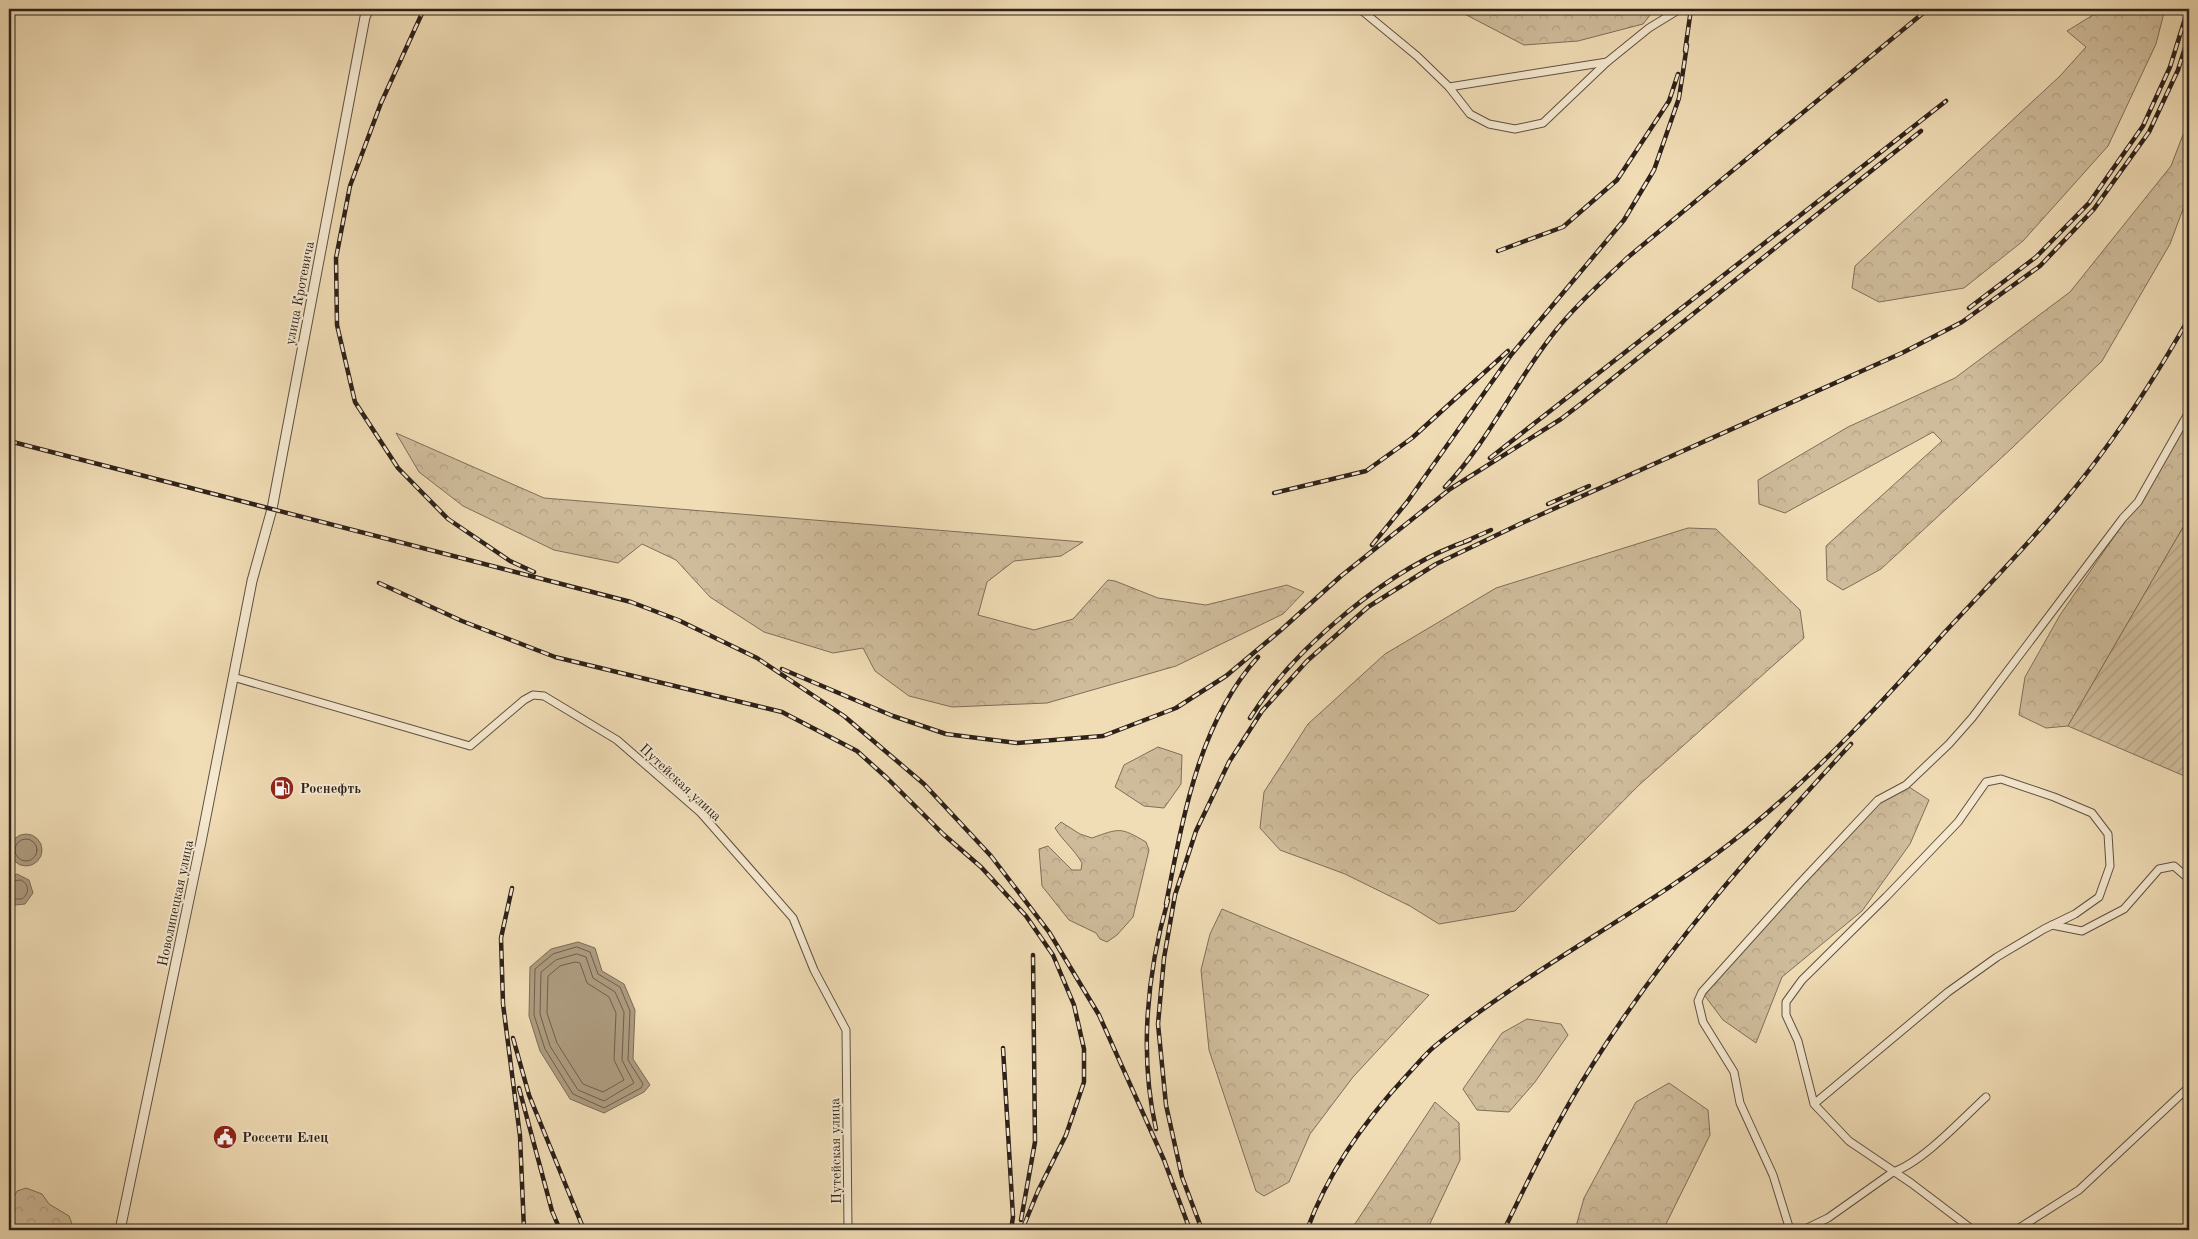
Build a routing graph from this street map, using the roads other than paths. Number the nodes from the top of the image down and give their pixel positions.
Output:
1 (369, 9) edge
2 (1360, 9) edge
3 (1680, 9) edge
4 (1712, 9) edge
5 (1743, 9) edge
6 (1607, 62) junction
7 (1449, 87) junction
8 (2189, 412) edge
9 (252, 581) joint
10 (234, 676) junction
11 (2189, 879) edge
12 (2052, 925) junction
13 (2189, 1087) edge
14 (1986, 1097) dead end
15 (1814, 1104) junction
16 (1893, 1172) junction
17 (2189, 1228) edge
18 (120, 1230) edge
19 (848, 1230) edge
20 (1790, 1230) edge
21 (1803, 1230) edge
22 (1973, 1230) edge
23 (2016, 1230) edge
24 (2186, 1230) edge

1 - 9 street, улица Кротевича
2 - 7 street
3 - 6 street
4 - 5 street
6 - 7 street
6 - 7 street
8 - 20 street
9 - 10 street, Новолипецкая улица
10 - 18 street, Новолипецкая улица
10 - 19 street, Путейская улица
11 - 12 street
12 - 15 street
12 - 15 street
13 - 23 street
14 - 16 street
15 - 16 street
16 - 21 street
16 - 22 street
17 - 24 street

